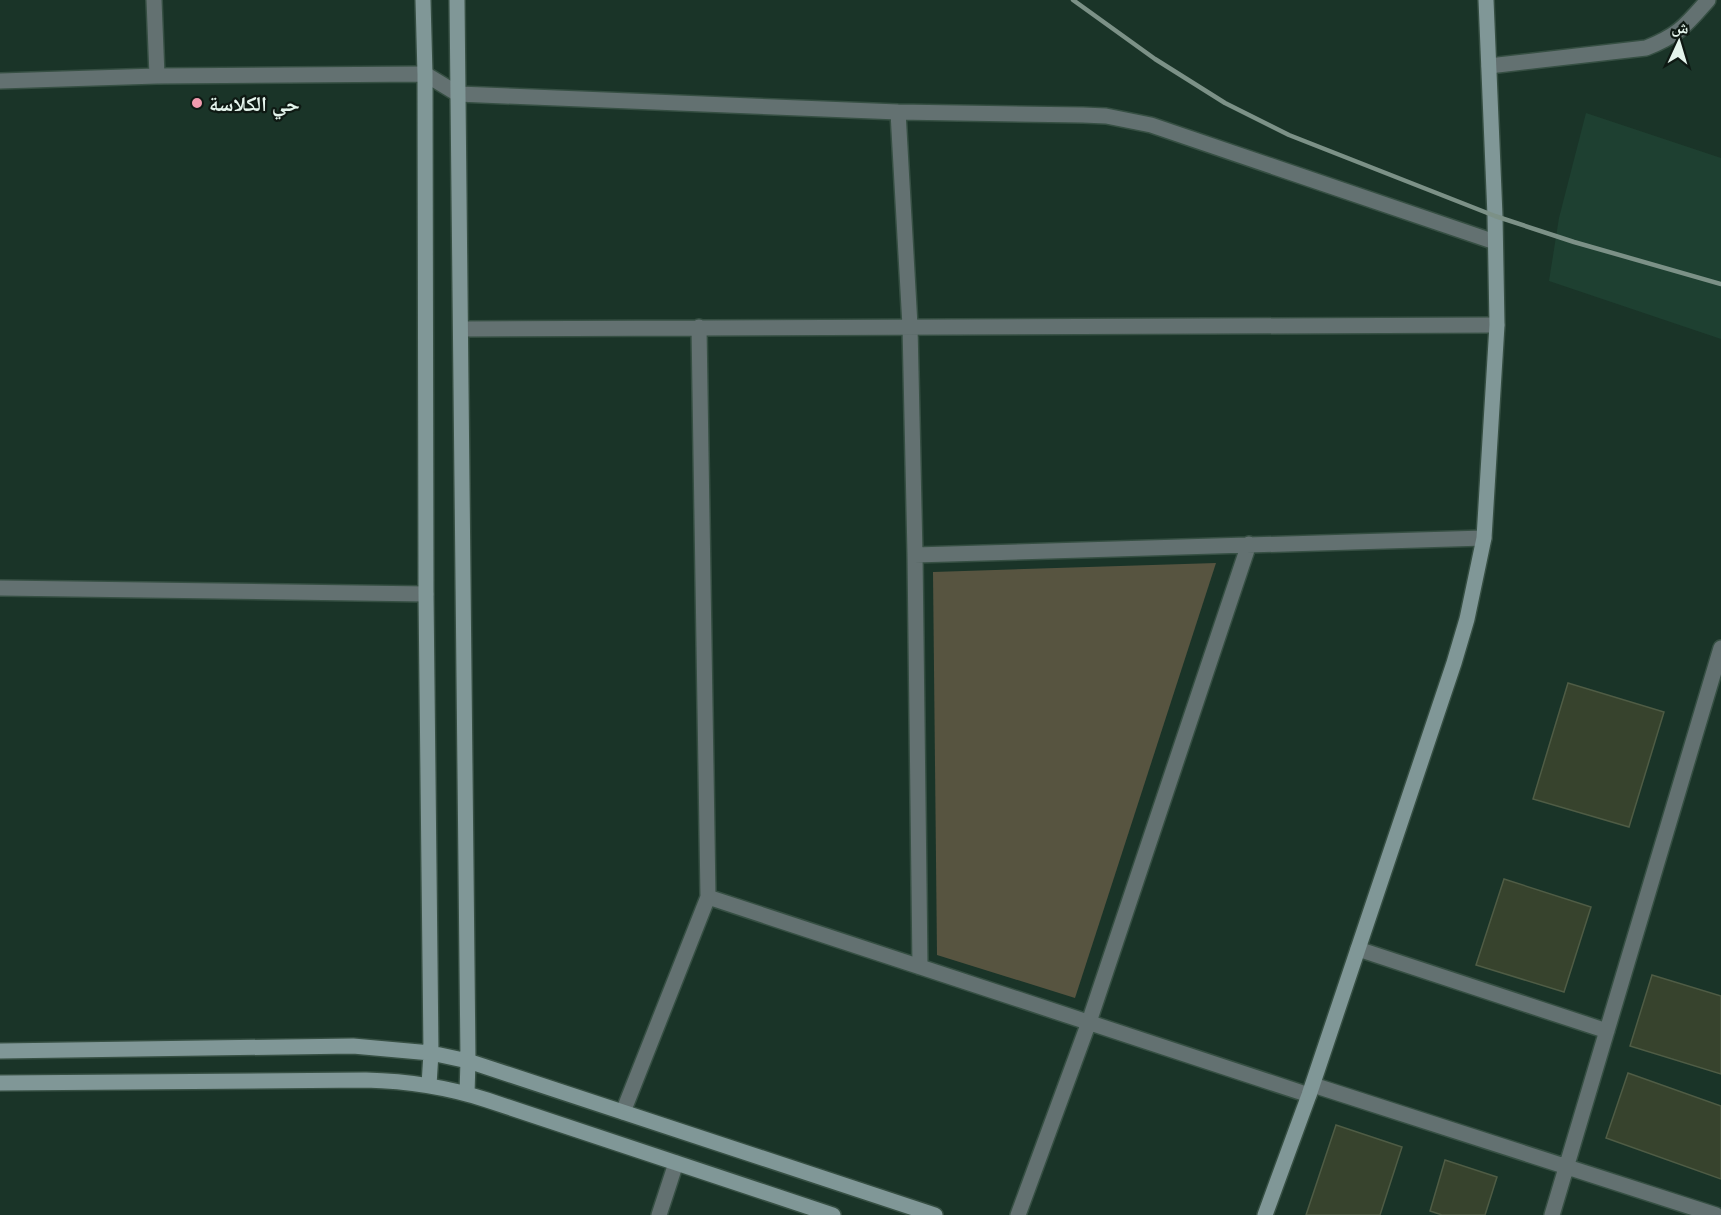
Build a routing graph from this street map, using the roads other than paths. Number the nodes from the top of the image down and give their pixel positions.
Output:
1 (154, 0) edge
2 (423, 0) edge
3 (457, 0) edge
4 (1486, 0) edge
5 (1708, 0) edge
6 (1489, 66) junction
7 (425, 74) junction
8 (157, 76) junction
9 (0, 81) edge
10 (458, 94) junction
11 (898, 112) junction
12 (1496, 242) junction
13 (1497, 325) junction
14 (910, 326) junction
15 (699, 327) junction
16 (461, 329) junction
17 (1484, 538) junction
18 (1249, 544) junction
19 (915, 555) junction
20 (0, 588) edge
21 (426, 594) junction
22 (1721, 648) edge
23 (1715, 687) edge
24 (708, 897) junction
25 (1358, 948) junction
26 (920, 967) junction
27 (1089, 1023) junction
28 (1607, 1031) junction
29 (0, 1051) edge
30 (431, 1053) junction
31 (468, 1061) junction
32 (0, 1083) edge
33 (429, 1085) junction
34 (1311, 1090) junction
35 (467, 1093) junction
36 (623, 1112) junction
37 (676, 1163) junction
38 (1566, 1167) junction
39 (659, 1215) edge
40 (833, 1215) edge
41 (935, 1215) edge
42 (1018, 1215) edge
43 (1265, 1215) edge
44 (1552, 1215) edge
45 (1716, 1215) edge

1 - 8 street
2 - 7 street
3 - 10 street
4 - 6 street
5 - 6 street
6 - 12 street
7 - 8 street
7 - 10 street
7 - 21 street
8 - 9 street
10 - 11 street
10 - 16 street
11 - 12 street
11 - 14 street
12 - 13 street
13 - 14 street
13 - 17 street
14 - 15 street
14 - 19 street
15 - 16 street
15 - 24 street
16 - 31 street
17 - 18 street
17 - 25 street
18 - 19 street
18 - 27 street
19 - 26 street
20 - 21 street
21 - 30 street
22 - 23 street
23 - 28 street
24 - 26 street
24 - 36 street
25 - 28 street
25 - 34 street
26 - 27 street
27 - 34 street
27 - 42 street
28 - 38 street
29 - 30 street
30 - 31 street
30 - 33 street
31 - 35 street
31 - 36 street
32 - 33 street
33 - 35 street
34 - 38 street
34 - 43 street
35 - 37 street
36 - 41 street
37 - 39 street
37 - 40 street
38 - 44 street
38 - 45 street

